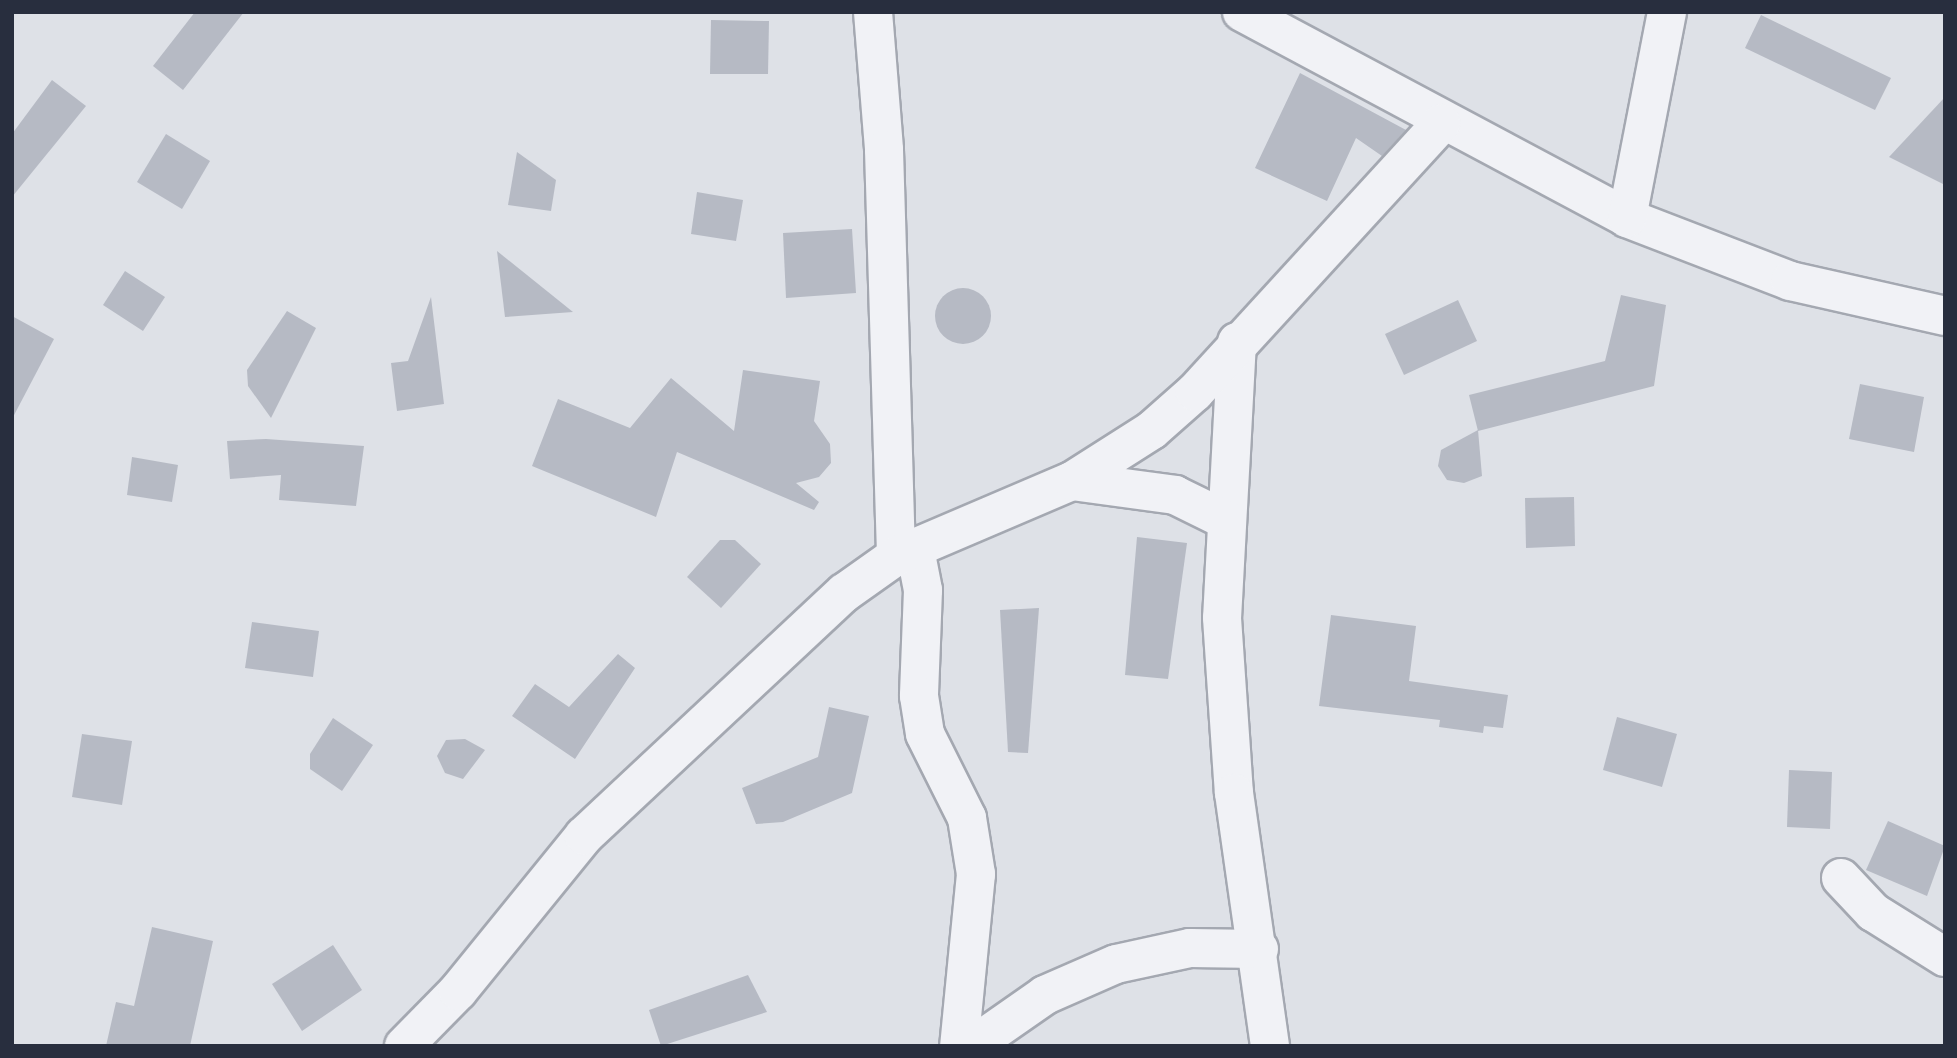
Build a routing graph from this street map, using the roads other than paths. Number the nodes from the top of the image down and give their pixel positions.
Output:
1 (873, 12) edge
2 (1242, 12) edge
3 (1667, 12) edge
4 (1441, 124) junction
5 (1627, 218) junction
6 (1945, 316) edge
7 (1237, 342) junction
8 (1072, 481) junction
9 (1226, 520) junction
10 (906, 553) junction
11 (1841, 878) dead end
12 (1259, 949) junction
13 (1945, 957) edge
14 (404, 1046) edge
15 (959, 1046) edge
16 (972, 1046) edge
17 (1270, 1046) edge

1 - 10 street
2 - 4 street
3 - 5 street
4 - 5 street
4 - 7 street
5 - 6 street
7 - 8 street
7 - 9 street
8 - 9 street
8 - 10 street
9 - 12 street
10 - 14 street
10 - 15 street
11 - 13 street
12 - 16 street
12 - 17 street

